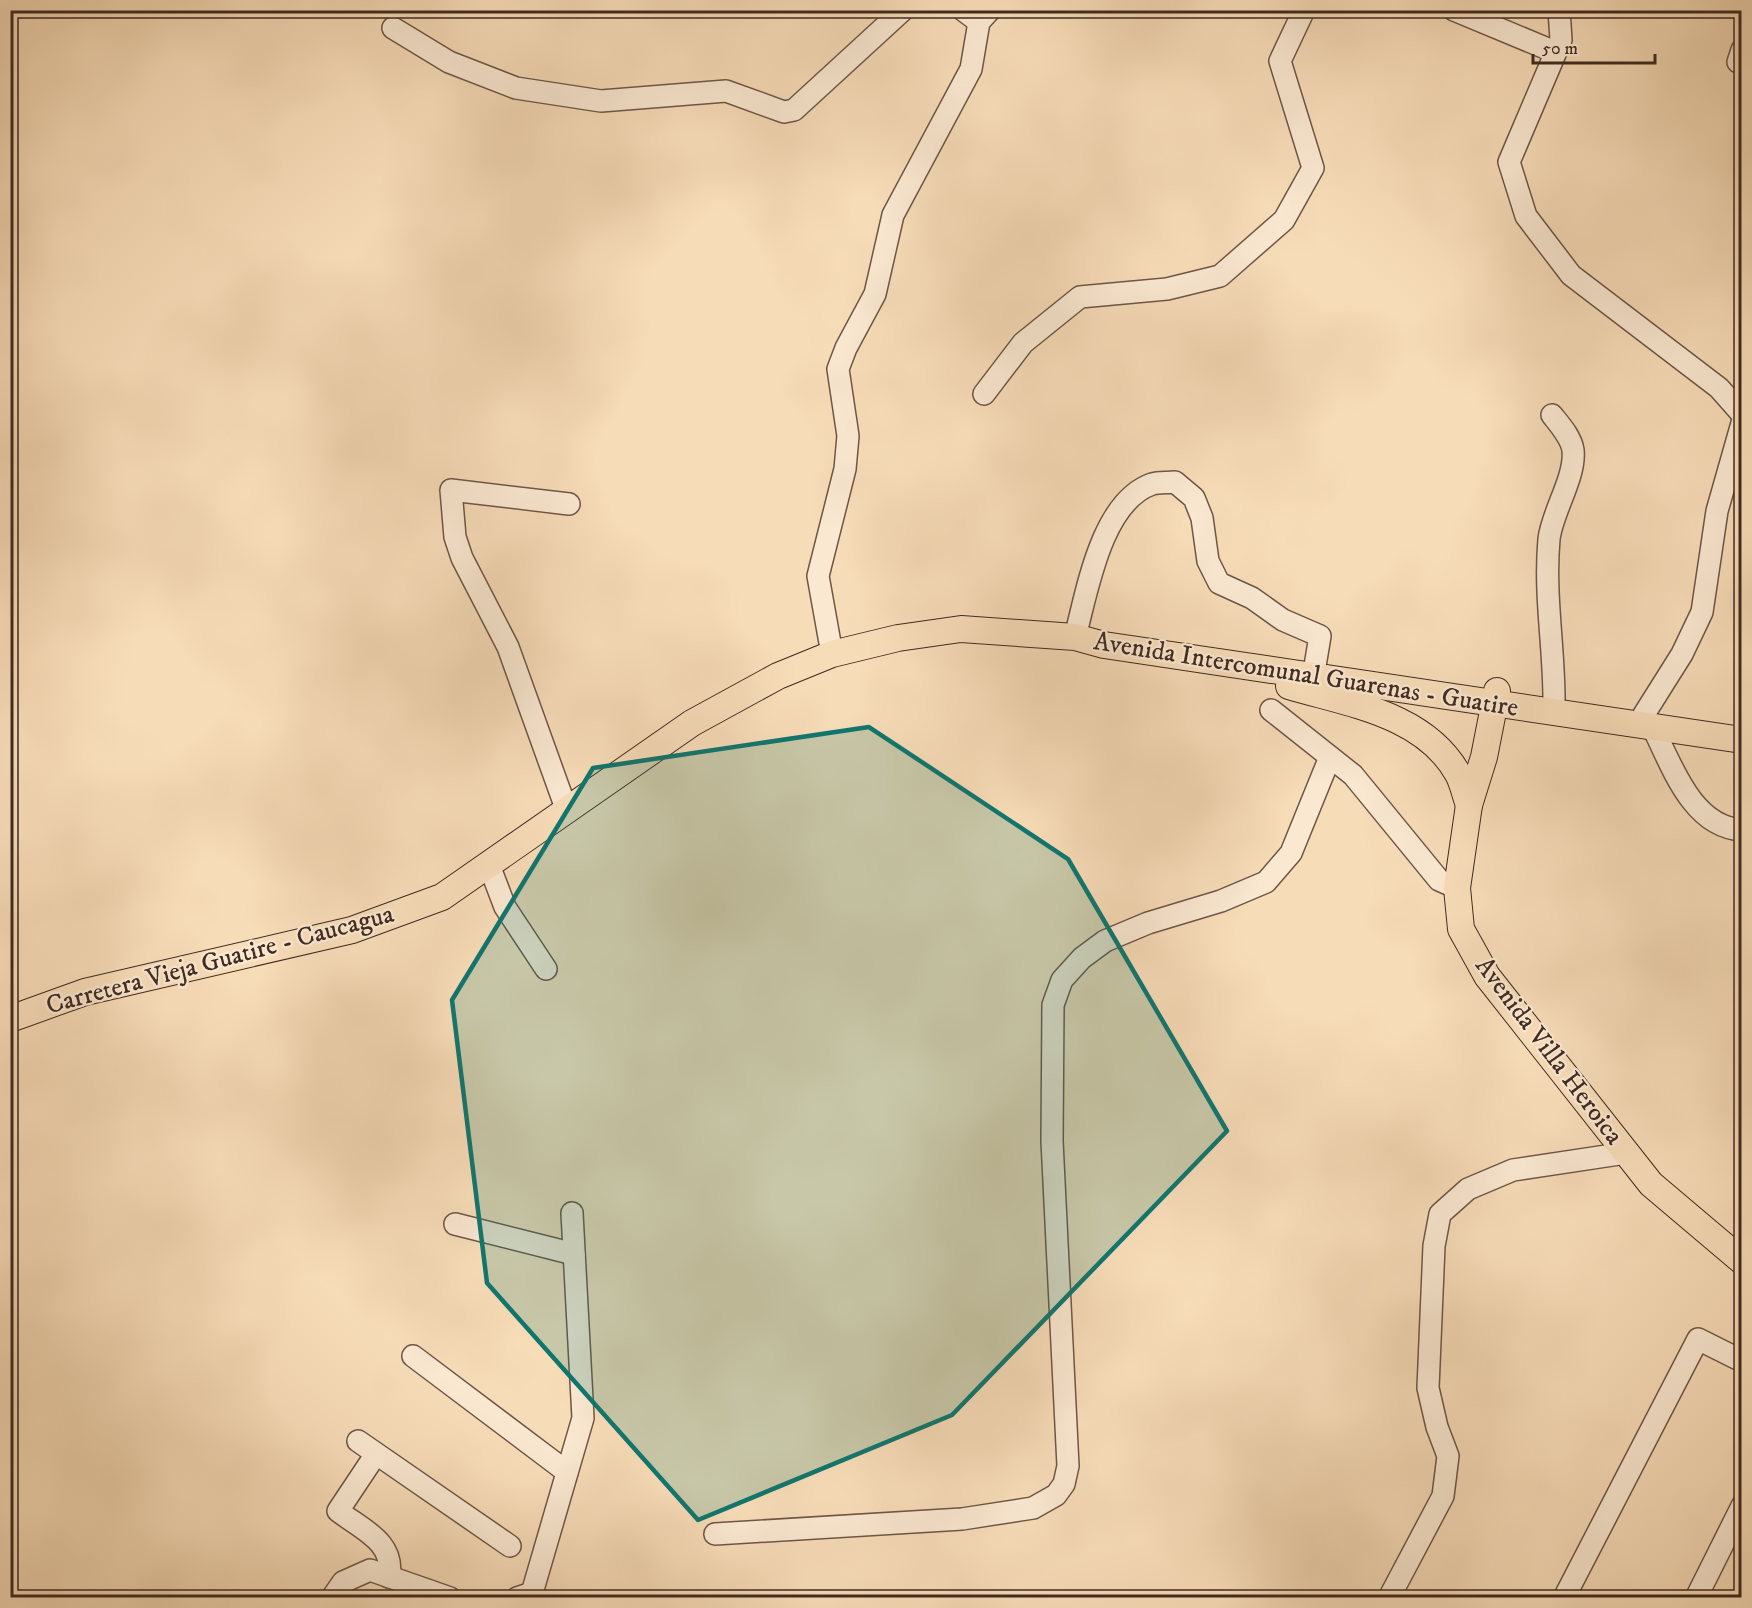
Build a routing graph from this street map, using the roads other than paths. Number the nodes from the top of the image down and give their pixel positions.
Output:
1 (903, 10) edge
2 (1304, 10) edge
3 (1454, 10) edge
4 (1559, 10) edge
5 (977, 14) edge
6 (393, 28) dead end
7 (1556, 52) junction
8 (984, 394) dead end
9 (1742, 414) edge
10 (1552, 415) dead end
11 (1742, 423) edge
12 (569, 504) dead end
13 (1075, 637) junction
14 (832, 654) junction
15 (1185, 657) junction
16 (1315, 666) junction
17 (1496, 698) junction
18 (1552, 707) junction
19 (1271, 710) dead end
20 (1648, 722) junction
21 (1742, 730) edge
22 (1742, 740) edge
23 (1330, 757) junction
24 (1484, 758) junction
25 (1469, 805) junction
26 (567, 811) junction
27 (1742, 830) edge
28 (489, 865) junction
29 (1457, 888) junction
30 (546, 969) dead end
31 (10, 1019) edge
32 (1626, 1153) junction
33 (572, 1213) dead end
34 (455, 1224) dead end
35 (574, 1254) junction
36 (1742, 1261) edge
37 (414, 1356) dead end
38 (1742, 1361) edge
39 (358, 1441) dead end
40 (376, 1454) junction
41 (567, 1472) junction
42 (1742, 1506) edge
43 (715, 1534) dead end
44 (510, 1546) dead end
45 (389, 1578) junction
46 (332, 1598) edge
47 (450, 1598) edge
48 (517, 1598) edge
49 (1389, 1598) edge
50 (1564, 1598) edge
51 (1695, 1598) edge

1 - 6 street
2 - 8 street
3 - 7 street
4 - 7 street
5 - 14 street
7 - 9 street
10 - 18 street
11 - 20 street
12 - 26 street
13 - 14 main road, Carretera Vieja Guatire - Caucagua
13 - 15 main road, Avenida Intercomunal Guarenas - Guatire
13 - 16 main road, Avenida Intercomunal Guarenas - Guatire
13 - 16 street
14 - 26 main road, Carretera Vieja Guatire - Caucagua
15 - 17 main road, Avenida Intercomunal Guarenas - Guatire
15 - 25 main road
16 - 17 main road, Avenida Intercomunal Guarenas - Guatire
17 - 18 main road, Avenida Intercomunal Guarenas - Guatire
17 - 24 main road, Avenida Villa Heroica
18 - 20 main road, Avenida Intercomunal Guarenas - Guatire
18 - 24 main road
19 - 23 street
20 - 21 main road, Avenida Intercomunal Guarenas - Guatire
20 - 22 main road, Avenida Intercomunal Guarenas - Guatire
20 - 27 street
23 - 29 street
23 - 43 street
24 - 25 main road, Avenida Villa Heroica
25 - 29 main road, Avenida Villa Heroica
26 - 28 main road, Carretera Vieja Guatire - Caucagua
28 - 30 street
28 - 31 main road, Carretera Vieja Guatire - Caucagua
29 - 32 main road, Avenida Villa Heroica
32 - 36 main road, Avenida Villa Heroica
32 - 49 street
33 - 35 street
34 - 35 street
35 - 41 street
37 - 41 street
38 - 50 street
39 - 40 street
40 - 44 street
40 - 45 street
41 - 48 street
42 - 51 street
45 - 46 street
45 - 47 street

